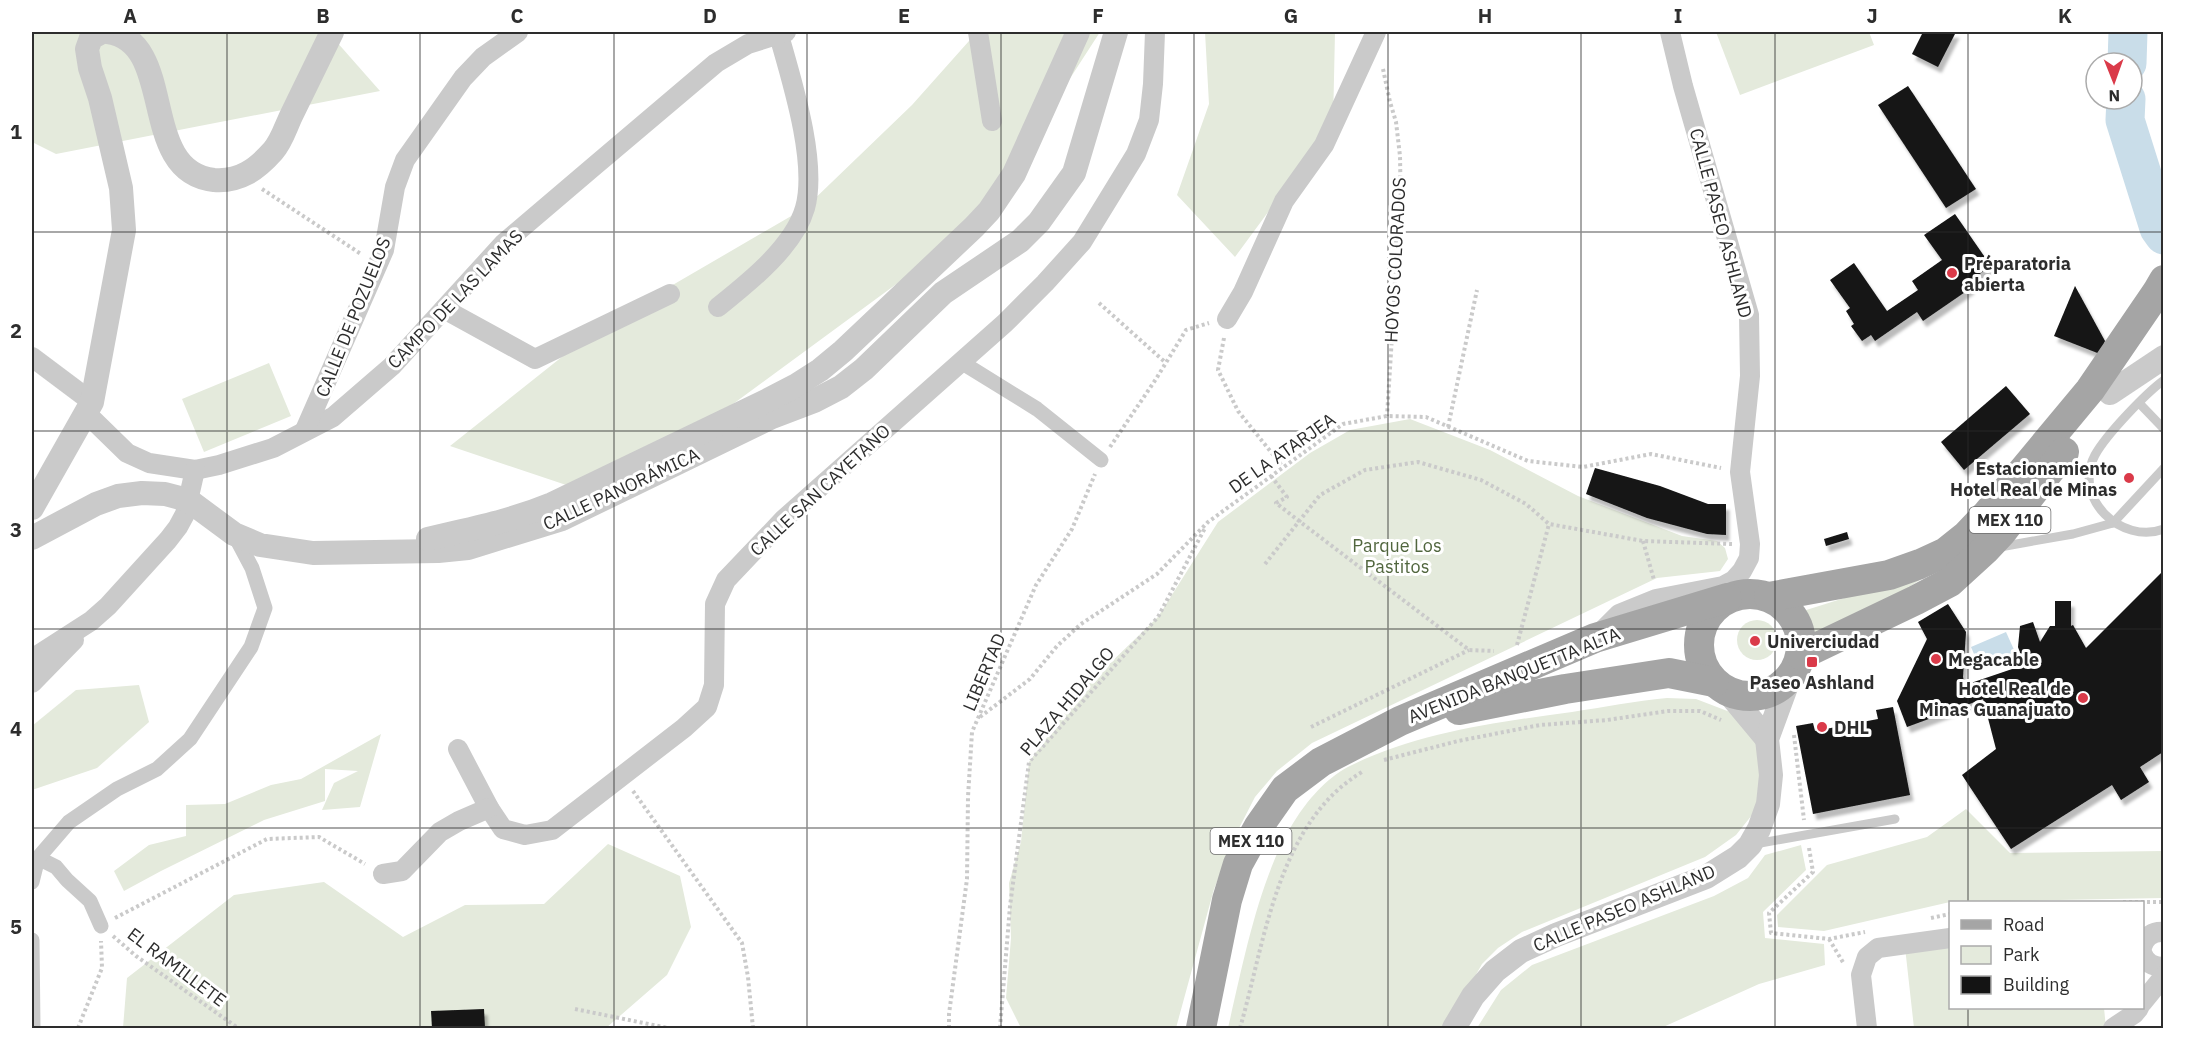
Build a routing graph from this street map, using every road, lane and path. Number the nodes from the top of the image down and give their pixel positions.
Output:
1 (332, 32) edge
2 (518, 32) edge
3 (781, 32) edge
4 (978, 32) edge
5 (1078, 32) edge
6 (1116, 32) edge
7 (1155, 32) edge
8 (1670, 32) edge
9 (95, 33) edge
10 (1376, 33) edge
11 (992, 121) dead end
12 (242, 175) junction
13 (377, 265) junction
14 (1477, 290) dead end
15 (670, 294) dead end
16 (2161, 297) edge
17 (1099, 303) dead end
18 (718, 308) dead end
19 (444, 309) junction
20 (1227, 319) junction
21 (32, 357) edge
22 (2163, 357) edge
23 (961, 362) junction
24 (1166, 363) junction
25 (2163, 380) edge
26 (2110, 393) junction
27 (2139, 403) junction
28 (90, 408) junction
29 (1387, 416) junction
30 (1448, 427) junction
31 (2163, 429) edge
32 (305, 430) junction
33 (1101, 460) junction
34 (1283, 467) junction
35 (2163, 468) edge
36 (195, 470) junction
37 (1740, 471) junction
38 (1271, 476) junction
39 (188, 500) junction
40 (32, 508) edge
41 (1299, 521) junction
42 (1208, 522) junction
43 (2113, 523) junction
44 (1550, 524) junction
45 (2163, 529) edge
46 (234, 534) junction
47 (32, 538) edge
48 (1750, 544) junction
49 (1985, 550) junction
50 (392, 551) junction
51 (1265, 564) dead end
52 (1769, 597) junction
53 (1727, 598) junction
54 (91, 621) junction
55 (1595, 638) junction
56 (1469, 650) junction
57 (1503, 652) dead end
58 (1515, 652) dead end
59 (32, 659) edge
60 (1795, 667) junction
61 (32, 683) edge
62 (1720, 687) junction
63 (978, 718) junction
64 (1400, 721) junction
65 (1728, 726) dead end
66 (1311, 727) dead end
67 (1793, 729) dead end
68 (1767, 739) junction
69 (458, 750) dead end
70 (1379, 762) dead end
71 (1370, 768) dead end
72 (622, 776) junction
73 (489, 808) junction
74 (1896, 819) dead end
75 (1806, 835) junction
76 (1750, 845) junction
77 (38, 858) junction
78 (383, 874) joint
79 (32, 882) edge
80 (2144, 902) edge
81 (2163, 902) edge
82 (101, 926) junction
83 (1949, 938) edge
84 (1829, 939) dead end
85 (32, 940) edge
86 (2144, 957) edge
87 (2163, 967) edge
88 (2161, 983) edge
89 (2144, 1002) edge
90 (574, 1009) dead end
91 (2138, 1009) edge
92 (33, 1029) edge
93 (78, 1029) edge
94 (238, 1029) edge
95 (668, 1029) edge
96 (753, 1029) edge
97 (948, 1029) edge
98 (1000, 1029) edge
99 (1201, 1029) edge
100 (1240, 1029) edge
101 (1454, 1029) edge
102 (1867, 1029) edge
103 (2113, 1029) edge

1 - 12 street
2 - 13 street, CALLE DE POZUELOS
3 - 18 street
3 - 19 street, CAMPO DE LAS LAMAS
4 - 11 street
5 - 50 street, CALLE PANORÁMICA
6 - 50 street, CALLE PANORÁMICA
7 - 23 street, CALLE SAN CAYETANO
8 - 37 street, CALLE PASEO ASHLAND
9 - 12 street
9 - 28 street
10 - 20 street
10 - 29 path, HOYOS COLORADOS
12 - 13 path
13 - 32 street, CALLE DE POZUELOS
14 - 30 path
15 - 19 street
16 - 26 main road, MEX 110
16 - 52 main road, MEX 110
17 - 24 path
19 - 32 street, CAMPO DE LAS LAMAS
20 - 24 path, LIBERTAD
20 - 34 path
21 - 28 street
22 - 26 street
23 - 33 street
23 - 72 street, CALLE SAN CAYETANO
24 - 33 path, LIBERTAD
25 - 27 lane
26 - 49 main road, MEX 110
27 - 31 lane
27 - 43 lane
28 - 36 street
28 - 40 street
29 - 30 path, DE LA ATARJEA
29 - 34 path, DE LA ATARJEA
30 - 37 path, DE LA ATARJEA
32 - 36 street, CAMPO DE LAS LAMAS
33 - 63 path, LIBERTAD
34 - 38 path, DE LA ATARJEA
35 - 43 lane
36 - 39 street
37 - 48 street, CALLE PASEO ASHLAND
38 - 41 path
38 - 42 path, DE LA ATARJEA
39 - 46 street
39 - 47 street
39 - 54 street
41 - 44 path
41 - 51 path
41 - 56 path
42 - 63 path, DE LA ATARJEA
42 - 98 path, PLAZA HIDALGO
43 - 45 lane
43 - 49 lane
44 - 48 path
44 - 58 path
46 - 50 street
46 - 77 street
48 - 55 street, CALLE PASEO ASHLAND
49 - 60 main road, MEX 110
52 - 53 main road, MEX 110
52 - 60 main road
53 - 55 main road, AVENIDA BANQUETTA ALTA / MEX 110
53 - 62 main road
54 - 59 street
54 - 61 street
55 - 64 main road, AVENIDA BANQUETTA ALTA / MEX 110
56 - 57 path
56 - 66 path
60 - 62 main road, MEX 110
60 - 68 street, CALLE PASEO ASHLAND
62 - 64 main road, AVENIDA BANQUETTA ALTA / MEX 110
62 - 68 street
63 - 97 path, LIBERTAD
64 - 99 main road, MEX 110
65 - 70 path
67 - 75 path
68 - 76 street, CALLE PASEO ASHLAND
69 - 73 street, CALLE SAN CAYETANO
71 - 100 path
72 - 73 street, CALLE SAN CAYETANO
72 - 96 path
73 - 78 street
74 - 75 lane
75 - 76 lane
75 - 84 path
76 - 101 street, CALLE PASEO ASHLAND
77 - 79 street
77 - 82 street
78 - 82 path
80 - 81 path
82 - 93 path
82 - 94 path, EL RAMILLETE
83 - 102 street
85 - 92 street
86 - 87 street
88 - 89 street
90 - 95 path
91 - 103 street

